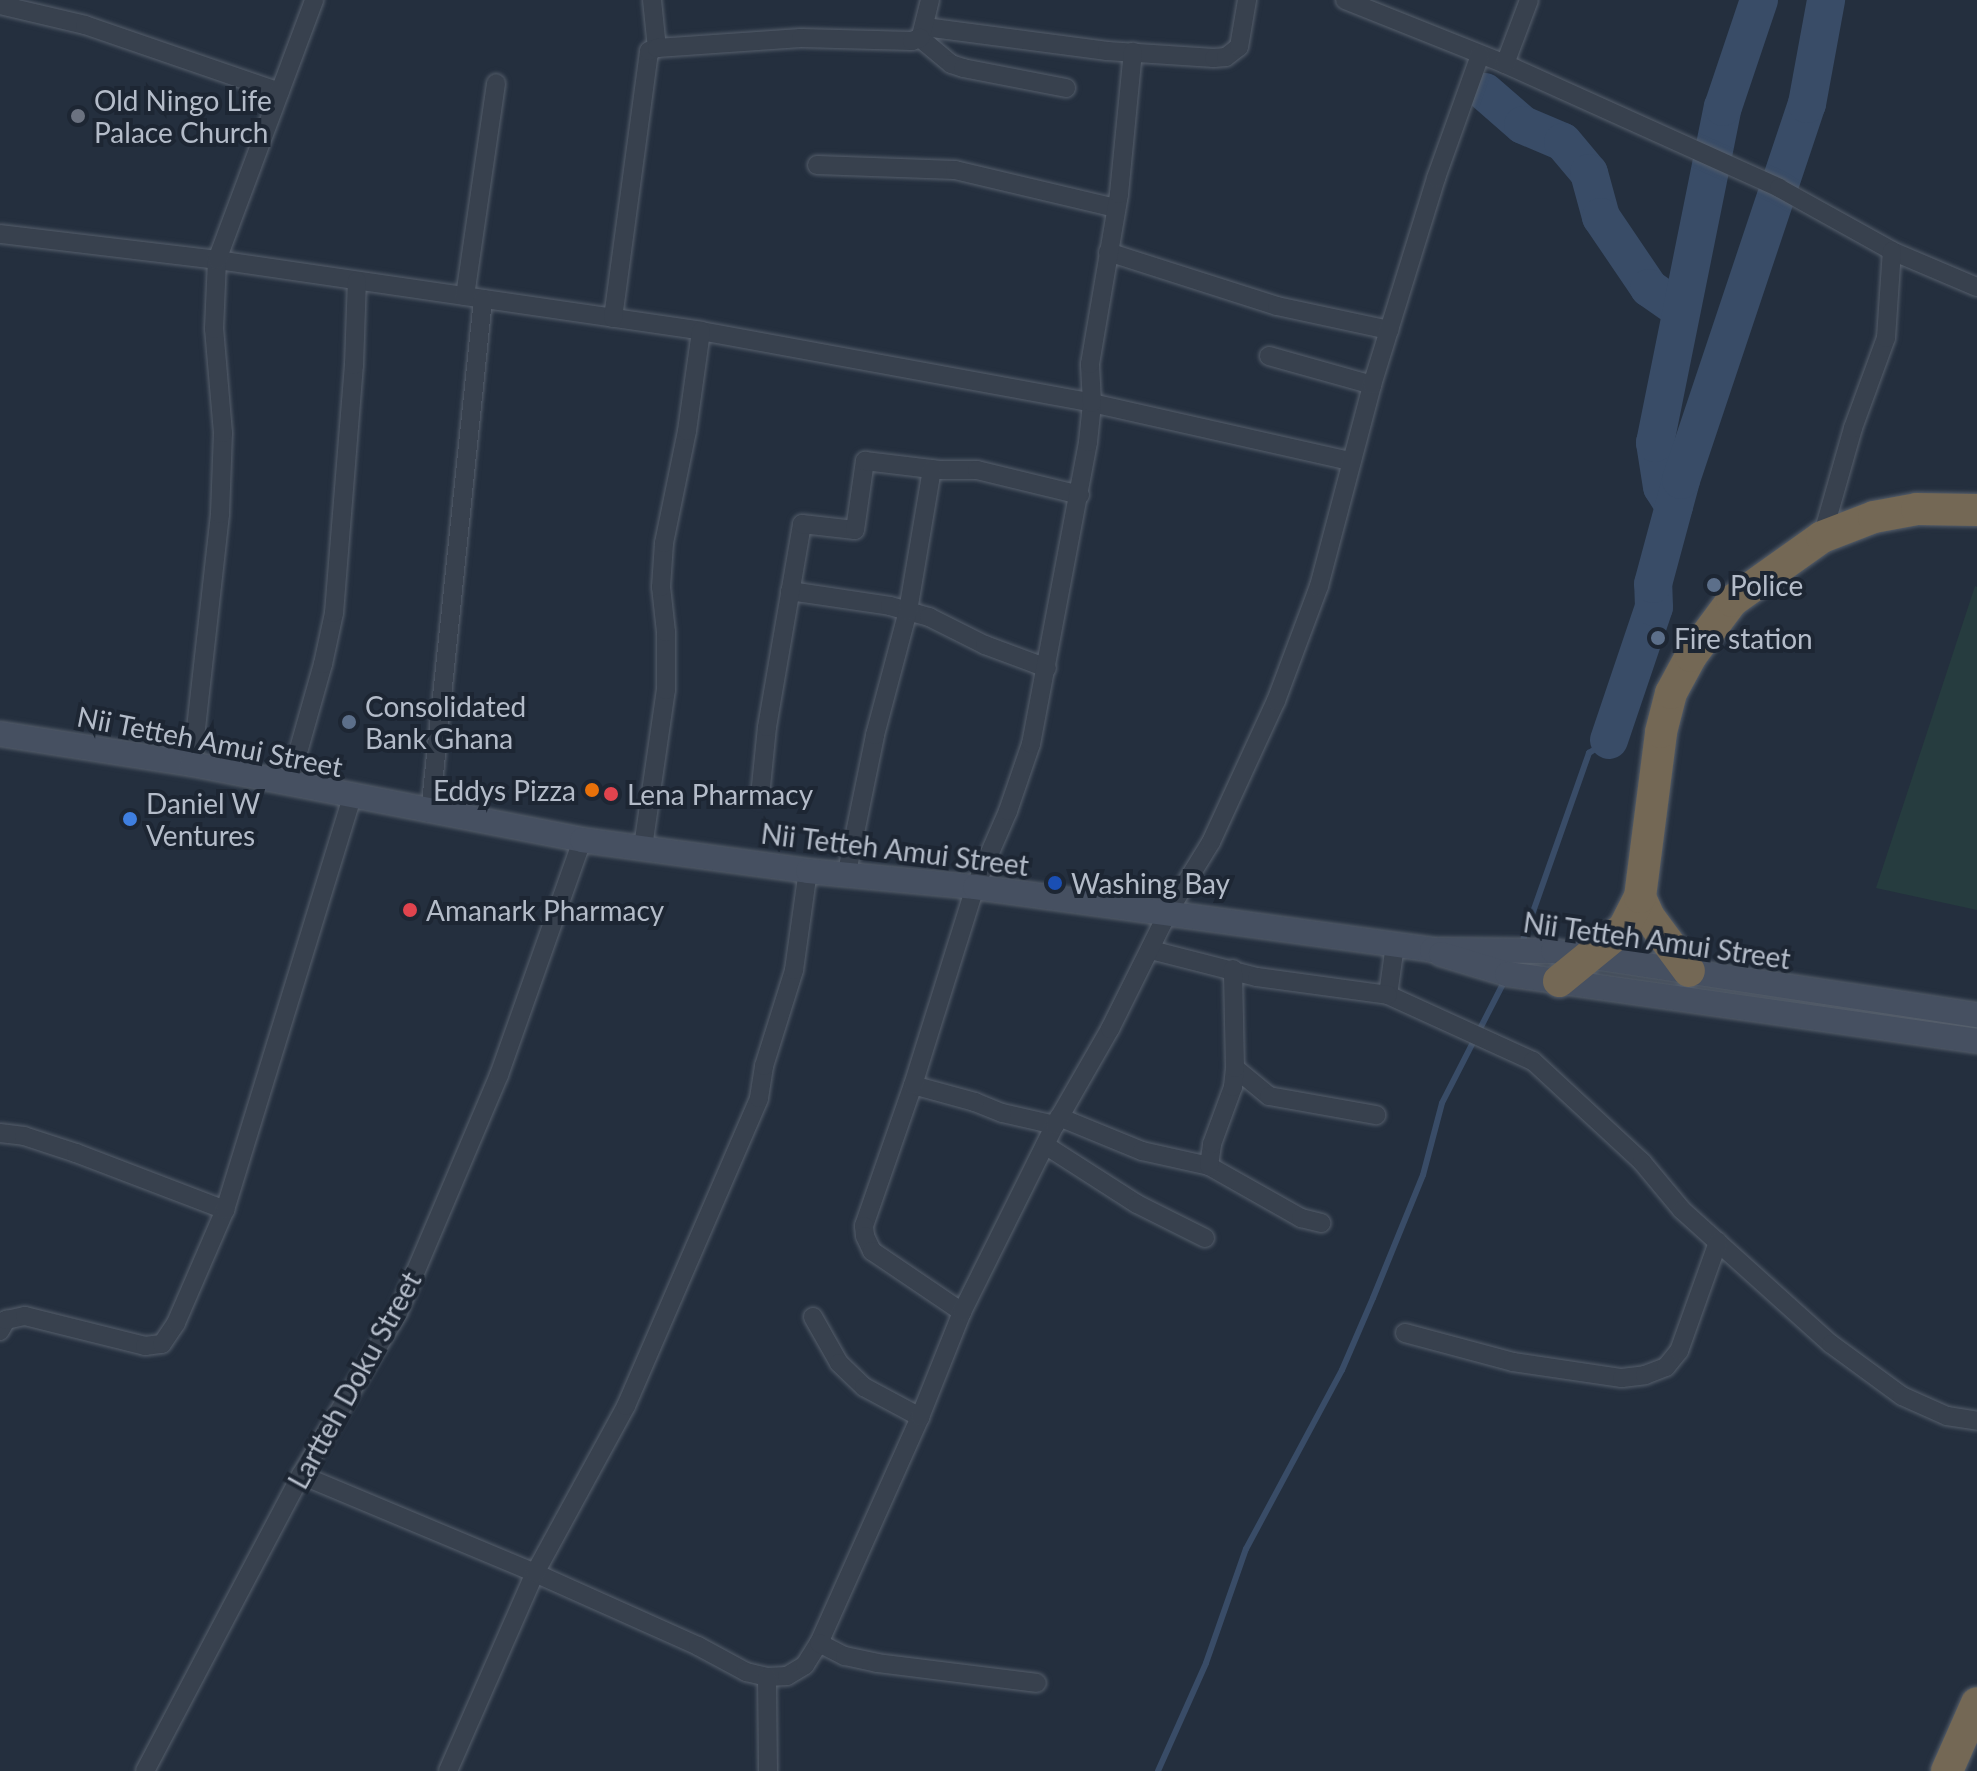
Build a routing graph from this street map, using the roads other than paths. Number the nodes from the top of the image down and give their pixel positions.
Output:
1 (314, 0) edge
2 (652, 0) edge
3 (930, 0) edge
4 (1247, 0) edge
5 (1345, 0) edge
6 (1529, 0) edge
7 (0, 5) edge
8 (922, 33) junction
9 (657, 48) junction
10 (1133, 52) junction
11 (1480, 55) junction
12 (1505, 64) junction
13 (496, 83) dead end
14 (1066, 88) dead end
15 (280, 92) junction
16 (817, 165) dead end
17 (1116, 208) junction
18 (0, 234) edge
19 (1892, 251) junction
20 (1108, 252) junction
21 (217, 260) junction
22 (357, 281) junction
23 (1977, 287) edge
24 (474, 298) junction
25 (613, 318) junction
26 (1389, 330) junction
27 (701, 331) junction
28 (1269, 356) dead end
29 (1372, 385) junction
30 (1092, 403) junction
31 (1349, 461) junction
32 (932, 469) junction
33 (1080, 495) junction
34 (1977, 510) edge
35 (1822, 537) junction
36 (790, 591) junction
37 (908, 611) junction
38 (1047, 668) junction
39 (0, 734) edge
40 (192, 764) junction
41 (289, 784) junction
42 (760, 796) dead end
43 (352, 798) junction
44 (430, 813) junction
45 (582, 840) junction
46 (643, 847) junction
47 (808, 871) junction
48 (847, 872) junction
49 (975, 887) junction
50 (1640, 897) junction
51 (1168, 912) junction
52 (1395, 945) junction
53 (1151, 950) junction
54 (1432, 950) junction
55 (1592, 957) junction
56 (1233, 969) junction
57 (1689, 971) junction
58 (1559, 981) junction
59 (1388, 995) junction
60 (1977, 1015) edge
61 (1977, 1041) edge
62 (1235, 1068) junction
63 (913, 1085) junction
64 (1376, 1115) dead end
65 (1057, 1121) junction
66 (0, 1133) edge
67 (1045, 1145) junction
68 (1209, 1166) junction
69 (225, 1210) junction
70 (1321, 1223) dead end
71 (1205, 1238) dead end
72 (1718, 1242) junction
73 (962, 1312) junction
74 (813, 1317) dead end
75 (0, 1331) edge
76 (1405, 1333) dead end
77 (920, 1417) junction
78 (1977, 1421) edge
79 (301, 1475) junction
80 (535, 1573) junction
81 (819, 1643) junction
82 (767, 1677) junction
83 (1037, 1683) dead end
84 (1977, 1703) edge
85 (145, 1771) edge
86 (448, 1771) edge
87 (768, 1771) edge
88 (1947, 1771) edge

1 - 15 street
2 - 9 street
3 - 8 street
4 - 10 street
5 - 11 street
6 - 12 street
7 - 15 street
8 - 9 street
8 - 10 street
8 - 14 street
9 - 25 street
10 - 17 street
11 - 12 street
11 - 26 street
12 - 19 street
13 - 24 street
15 - 21 street
16 - 17 street
17 - 20 street
18 - 21 street
19 - 23 street
19 - 35 street
20 - 26 street
20 - 30 street
21 - 22 street
21 - 40 street
22 - 24 street
22 - 41 street
24 - 25 street
24 - 44 street
25 - 27 street
26 - 29 street
27 - 30 street
27 - 46 street
28 - 29 street
29 - 31 street
30 - 31 street
30 - 33 street
31 - 51 street
32 - 33 street
32 - 36 street
32 - 37 street
33 - 38 street
34 - 35 highway
35 - 50 highway
36 - 37 street
36 - 42 street
37 - 38 street
37 - 48 street
38 - 49 street
39 - 40 main road, Nii Tetteh Amui Street
40 - 41 main road, Nii Tetteh Amui Street
41 - 43 main road, Nii Tetteh Amui Street
43 - 44 main road, Nii Tetteh Amui Street
43 - 69 street
44 - 45 main road, Nii Tetteh Amui Street
45 - 46 main road, Nii Tetteh Amui Street
45 - 79 street, Lartteh Doku Street
46 - 47 main road, Nii Tetteh Amui Street
47 - 48 main road, Nii Tetteh Amui Street
47 - 80 street
48 - 49 main road, Nii Tetteh Amui Street
49 - 51 main road, Nii Tetteh Amui Street
49 - 63 street
50 - 55 highway
50 - 57 highway
51 - 52 main road, Nii Tetteh Amui Street
51 - 53 street
52 - 54 main road, Nii Tetteh Amui Street
52 - 59 street
53 - 56 street
53 - 65 street
54 - 55 main road, Nii Tetteh Amui Street
54 - 58 main road
55 - 57 main road, Nii Tetteh Amui Street
55 - 58 highway
56 - 59 street
56 - 62 street
57 - 60 main road, Nii Tetteh Amui Street
58 - 61 main road
59 - 72 street
62 - 64 street
62 - 68 street
63 - 65 street
63 - 73 street
65 - 67 street
65 - 68 street
66 - 69 street
67 - 71 street
67 - 73 street
68 - 70 street
69 - 75 street
72 - 76 street
72 - 78 street
73 - 77 street
74 - 77 street
77 - 81 street
79 - 80 street
79 - 85 street, Lartteh Doku Street
80 - 82 street
80 - 86 street
81 - 82 street
81 - 83 street
82 - 87 street
84 - 88 highway

